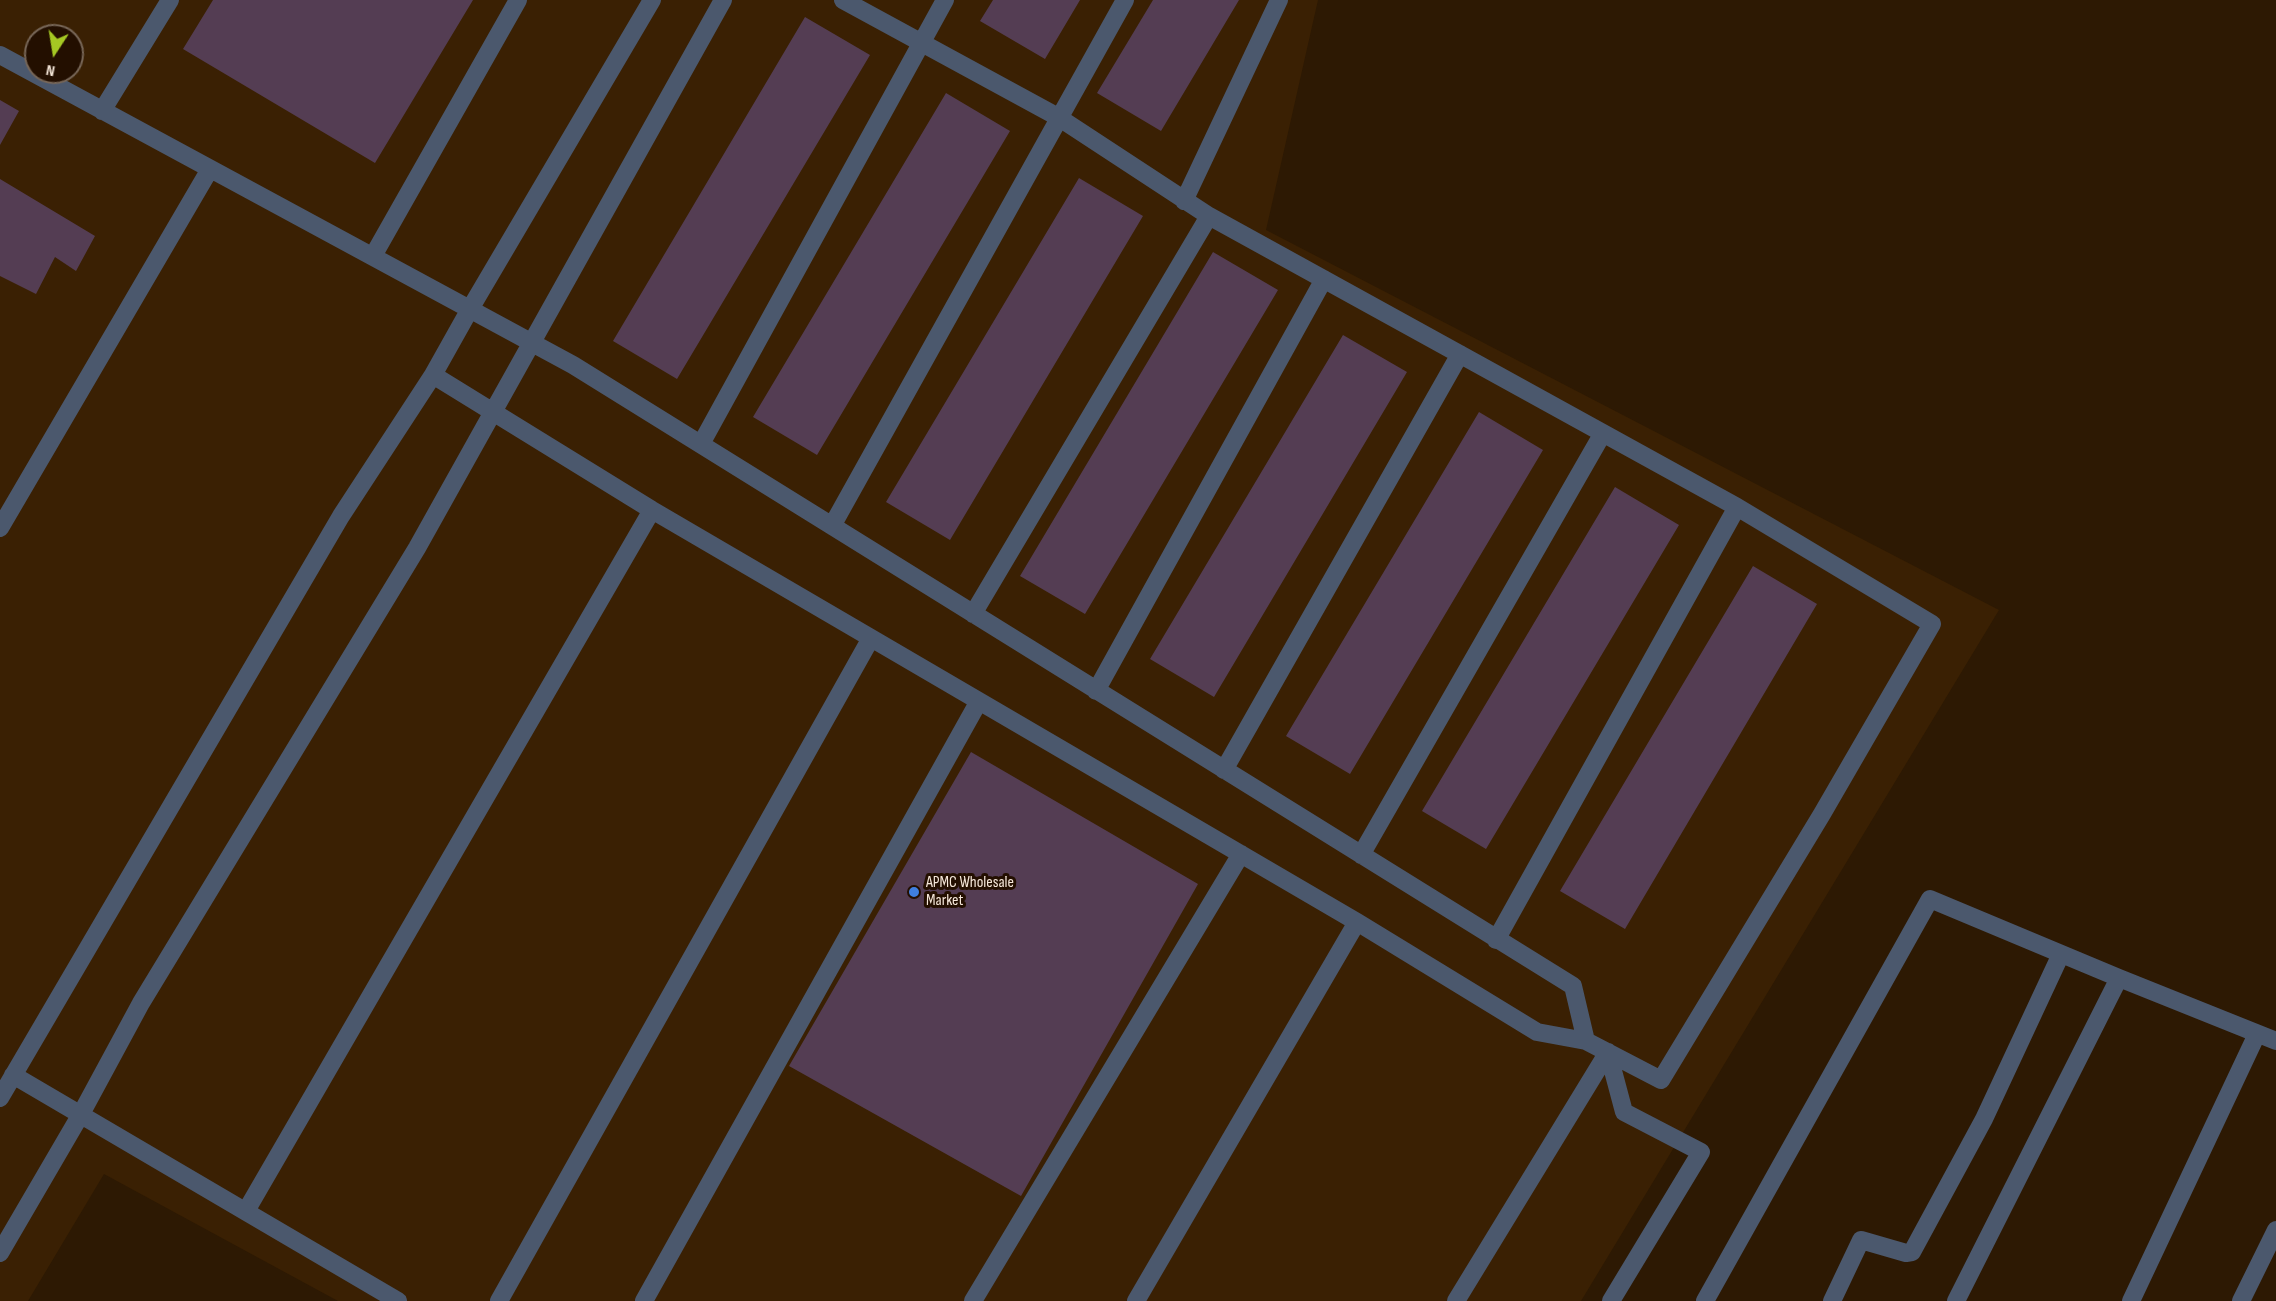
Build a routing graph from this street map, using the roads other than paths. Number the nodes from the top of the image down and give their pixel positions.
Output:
1 (170, 0) edge
2 (518, 0) edge
3 (652, 0) edge
4 (723, 0) edge
5 (843, 0) edge
6 (945, 0) edge
7 (1125, 0) edge
8 (1279, 0) edge
9 (920, 42) junction
10 (0, 55) edge
11 (102, 111) junction
12 (1058, 117) junction
13 (210, 169) junction
14 (1184, 201) junction
15 (1209, 216) junction
16 (374, 256) junction
17 (1324, 279) junction
18 (470, 309) junction
19 (531, 343) junction
20 (1460, 354) junction
21 (434, 375) junction
22 (493, 411) junction
23 (1603, 433) junction
24 (701, 444) junction
25 (1737, 507) junction
26 (652, 510) junction
27 (832, 526) junction
28 (0, 528) edge
29 (973, 614) junction
30 (871, 638) junction
31 (1096, 691) junction
32 (979, 701) junction
33 (1224, 770) junction
34 (1241, 854) junction
35 (1361, 855) junction
36 (1357, 922) junction
37 (1496, 940) junction
38 (2061, 954) junction
39 (2119, 978) junction
40 (2258, 1034) junction
41 (1586, 1041) junction
42 (2276, 1041) edge
43 (1608, 1052) junction
44 (13, 1075) junction
45 (0, 1098) edge
46 (81, 1114) junction
47 (246, 1211) junction
48 (2276, 1230) edge
49 (0, 1253) edge
50 (398, 1301) edge
51 (499, 1301) edge
52 (644, 1301) edge
53 (973, 1301) edge
54 (1136, 1301) edge
55 (1456, 1301) edge
56 (1611, 1301) edge
57 (1705, 1301) edge
58 (1832, 1301) edge
59 (1956, 1301) edge
60 (2131, 1301) edge
61 (2241, 1301) edge

1 - 11 street
2 - 16 street
3 - 18 street
4 - 19 street
5 - 9 street
6 - 9 street
7 - 12 street
8 - 14 street
9 - 12 street
9 - 24 street
10 - 11 street
11 - 13 street
12 - 14 street
12 - 27 street
13 - 16 street
13 - 28 street
14 - 15 street
15 - 17 street
15 - 29 street
16 - 18 street
17 - 20 street
17 - 31 street
18 - 19 street
18 - 21 street
19 - 22 street
19 - 24 street
20 - 23 street
20 - 33 street
21 - 22 street
21 - 44 street
22 - 26 street
22 - 46 street
23 - 25 street
23 - 35 street
24 - 27 street
25 - 37 street
25 - 43 street
26 - 30 street
26 - 47 street
27 - 29 street
29 - 31 street
30 - 32 street
30 - 51 street
31 - 33 street
32 - 34 street
32 - 52 street
33 - 35 street
34 - 36 street
34 - 53 street
35 - 37 street
36 - 41 street
36 - 54 street
37 - 41 street
38 - 39 street
38 - 57 street
38 - 58 street
39 - 40 street
39 - 59 street
40 - 42 street
40 - 60 street
41 - 43 street
43 - 55 street
43 - 56 street
44 - 45 street
44 - 46 street
46 - 47 street
46 - 49 street
47 - 50 street
48 - 61 street

